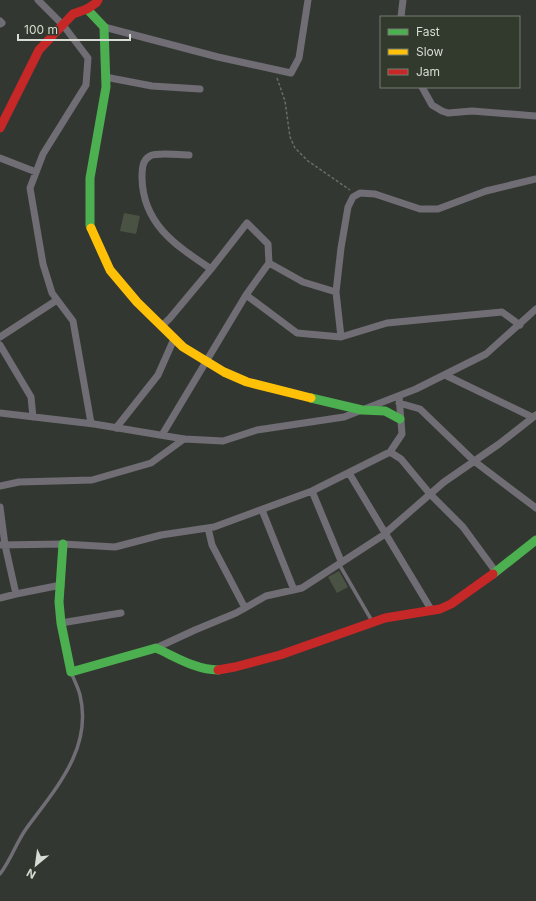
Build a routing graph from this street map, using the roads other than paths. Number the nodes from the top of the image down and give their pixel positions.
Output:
1 (38, 0) edge
2 (308, 0) edge
3 (403, 0) edge
4 (96, 1) edge
5 (87, 9) junction
6 (401, 16) edge
7 (0, 21) edge
8 (0, 24) edge
9 (63, 25) junction
10 (104, 27) junction
11 (105, 77) junction
12 (423, 88) edge
13 (200, 89) dead end
14 (536, 116) edge
15 (0, 128) edge
16 (189, 155) dead end
17 (0, 158) edge
18 (36, 172) junction
19 (536, 179) edge
20 (269, 263) junction
21 (211, 269) junction
22 (336, 292) junction
23 (246, 295) junction
24 (57, 300) junction
25 (536, 309) edge
26 (520, 325) junction
27 (162, 326) junction
28 (0, 337) edge
29 (341, 337) junction
30 (174, 339) junction
31 (0, 345) edge
32 (206, 361) junction
33 (445, 375) junction
34 (399, 399) junction
35 (362, 410) junction
36 (0, 413) edge
37 (534, 416) edge
38 (32, 417) junction
39 (400, 419) junction
40 (91, 424) junction
41 (116, 428) junction
42 (162, 435) junction
43 (184, 439) junction
44 (390, 452) junction
45 (474, 461) junction
46 (349, 473) junction
47 (0, 486) edge
48 (312, 491) junction
49 (430, 494) junction
50 (0, 508) edge
51 (536, 508) edge
52 (262, 510) junction
53 (208, 528) junction
54 (386, 533) junction
55 (536, 540) edge
56 (63, 544) junction
57 (3, 545) edge
58 (340, 562) junction
59 (496, 572) junction
60 (61, 584) junction
61 (294, 590) junction
62 (16, 594) junction
63 (0, 598) edge
64 (245, 608) junction
65 (432, 611) junction
66 (121, 613) dead end
67 (372, 622) junction
68 (61, 623) junction
69 (156, 648) junction
70 (71, 672) junction
71 (0, 874) edge

1 - 9 street
2 - 10 street
3 - 6 street
4 - 5 street
5 - 9 street
5 - 10 street
7 - 8 street
9 - 15 street
9 - 18 street
10 - 11 street
11 - 13 street
11 - 27 street
12 - 14 street
16 - 21 street
17 - 18 street
18 - 24 street
19 - 22 street
20 - 21 street
20 - 22 street
20 - 23 street
21 - 27 street
22 - 29 street
23 - 29 street
23 - 32 street
24 - 28 street
24 - 40 street
25 - 26 street
26 - 29 street
26 - 33 street
27 - 30 street
30 - 32 street
30 - 41 street
31 - 38 street
32 - 35 street
32 - 42 street
33 - 34 street
33 - 37 street
34 - 35 street
34 - 39 street
34 - 45 street
35 - 39 street
35 - 43 street
36 - 38 street
37 - 45 street
38 - 40 street
39 - 44 street
40 - 41 street
41 - 42 street
42 - 43 street
43 - 47 street
44 - 46 street
44 - 49 street
45 - 49 street
45 - 51 street
46 - 48 street
46 - 54 street
48 - 52 street
48 - 58 street
49 - 54 street
49 - 59 street
50 - 57 street
52 - 53 street
52 - 61 street
53 - 56 street
53 - 64 street
54 - 58 street
54 - 65 street
55 - 59 street
56 - 57 street
56 - 60 street
57 - 62 street
58 - 61 street
58 - 67 lane
59 - 65 street
60 - 62 street
60 - 68 street
61 - 64 street
62 - 63 street
64 - 69 street
65 - 67 street
66 - 68 street
67 - 69 street
68 - 70 street
69 - 70 street
70 - 71 lane

